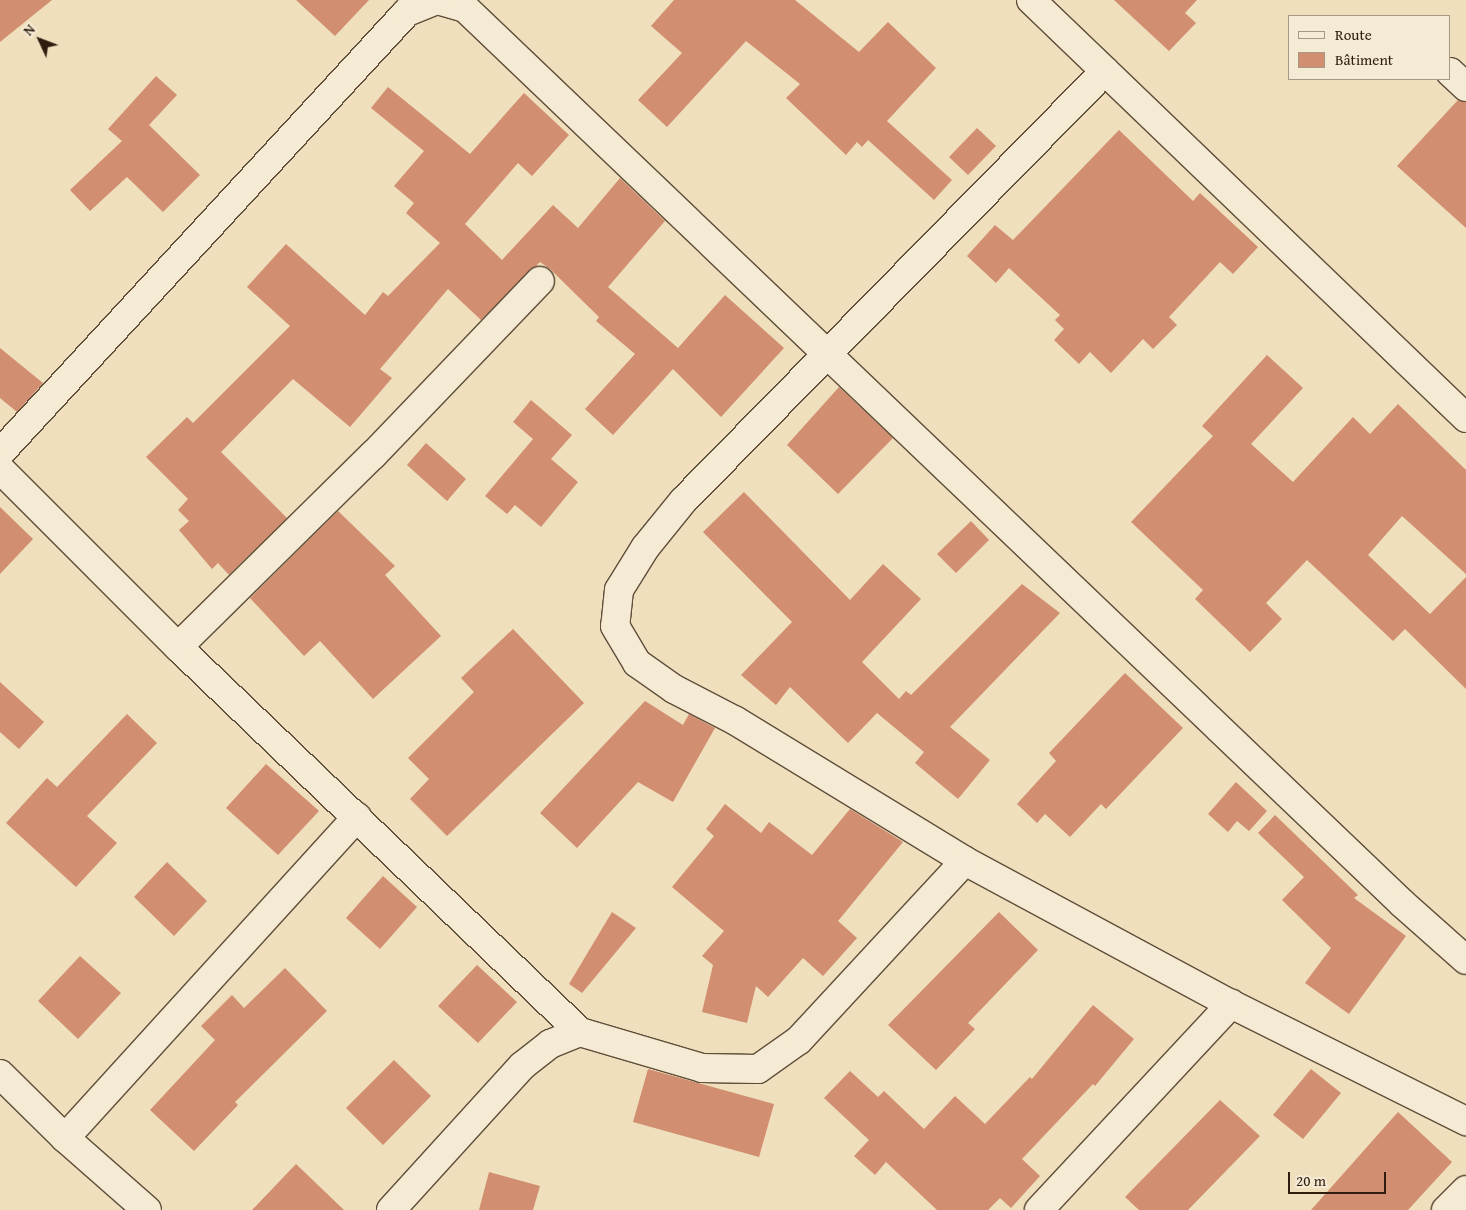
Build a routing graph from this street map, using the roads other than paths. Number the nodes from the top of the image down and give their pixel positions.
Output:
1 (437, 0) edge
2 (1031, 0) edge
3 (414, 6) edge
4 (1105, 71) junction
5 (1451, 73) edge
6 (1466, 87) edge
7 (540, 281) dead end
8 (830, 354) junction
9 (1466, 418) edge
10 (0, 453) edge
11 (0, 469) edge
12 (178, 647) junction
13 (357, 817) junction
14 (965, 861) junction
15 (1466, 960) edge
16 (1230, 1004) junction
17 (580, 1032) junction
18 (0, 1074) edge
19 (1466, 1121) edge
20 (65, 1138) junction
21 (1466, 1190) edge
22 (147, 1210) edge
23 (391, 1210) edge
24 (1038, 1210) edge
25 (1446, 1210) edge

1 - 3 street
1 - 8 street
2 - 4 street
3 - 10 street
4 - 8 street
4 - 9 street
5 - 6 street
7 - 12 street
8 - 14 street
8 - 15 street
11 - 12 street
12 - 13 street
13 - 17 street
13 - 20 street
14 - 16 street
14 - 17 street
16 - 19 street
16 - 24 street
17 - 23 street
18 - 20 street
20 - 22 street
21 - 25 street

